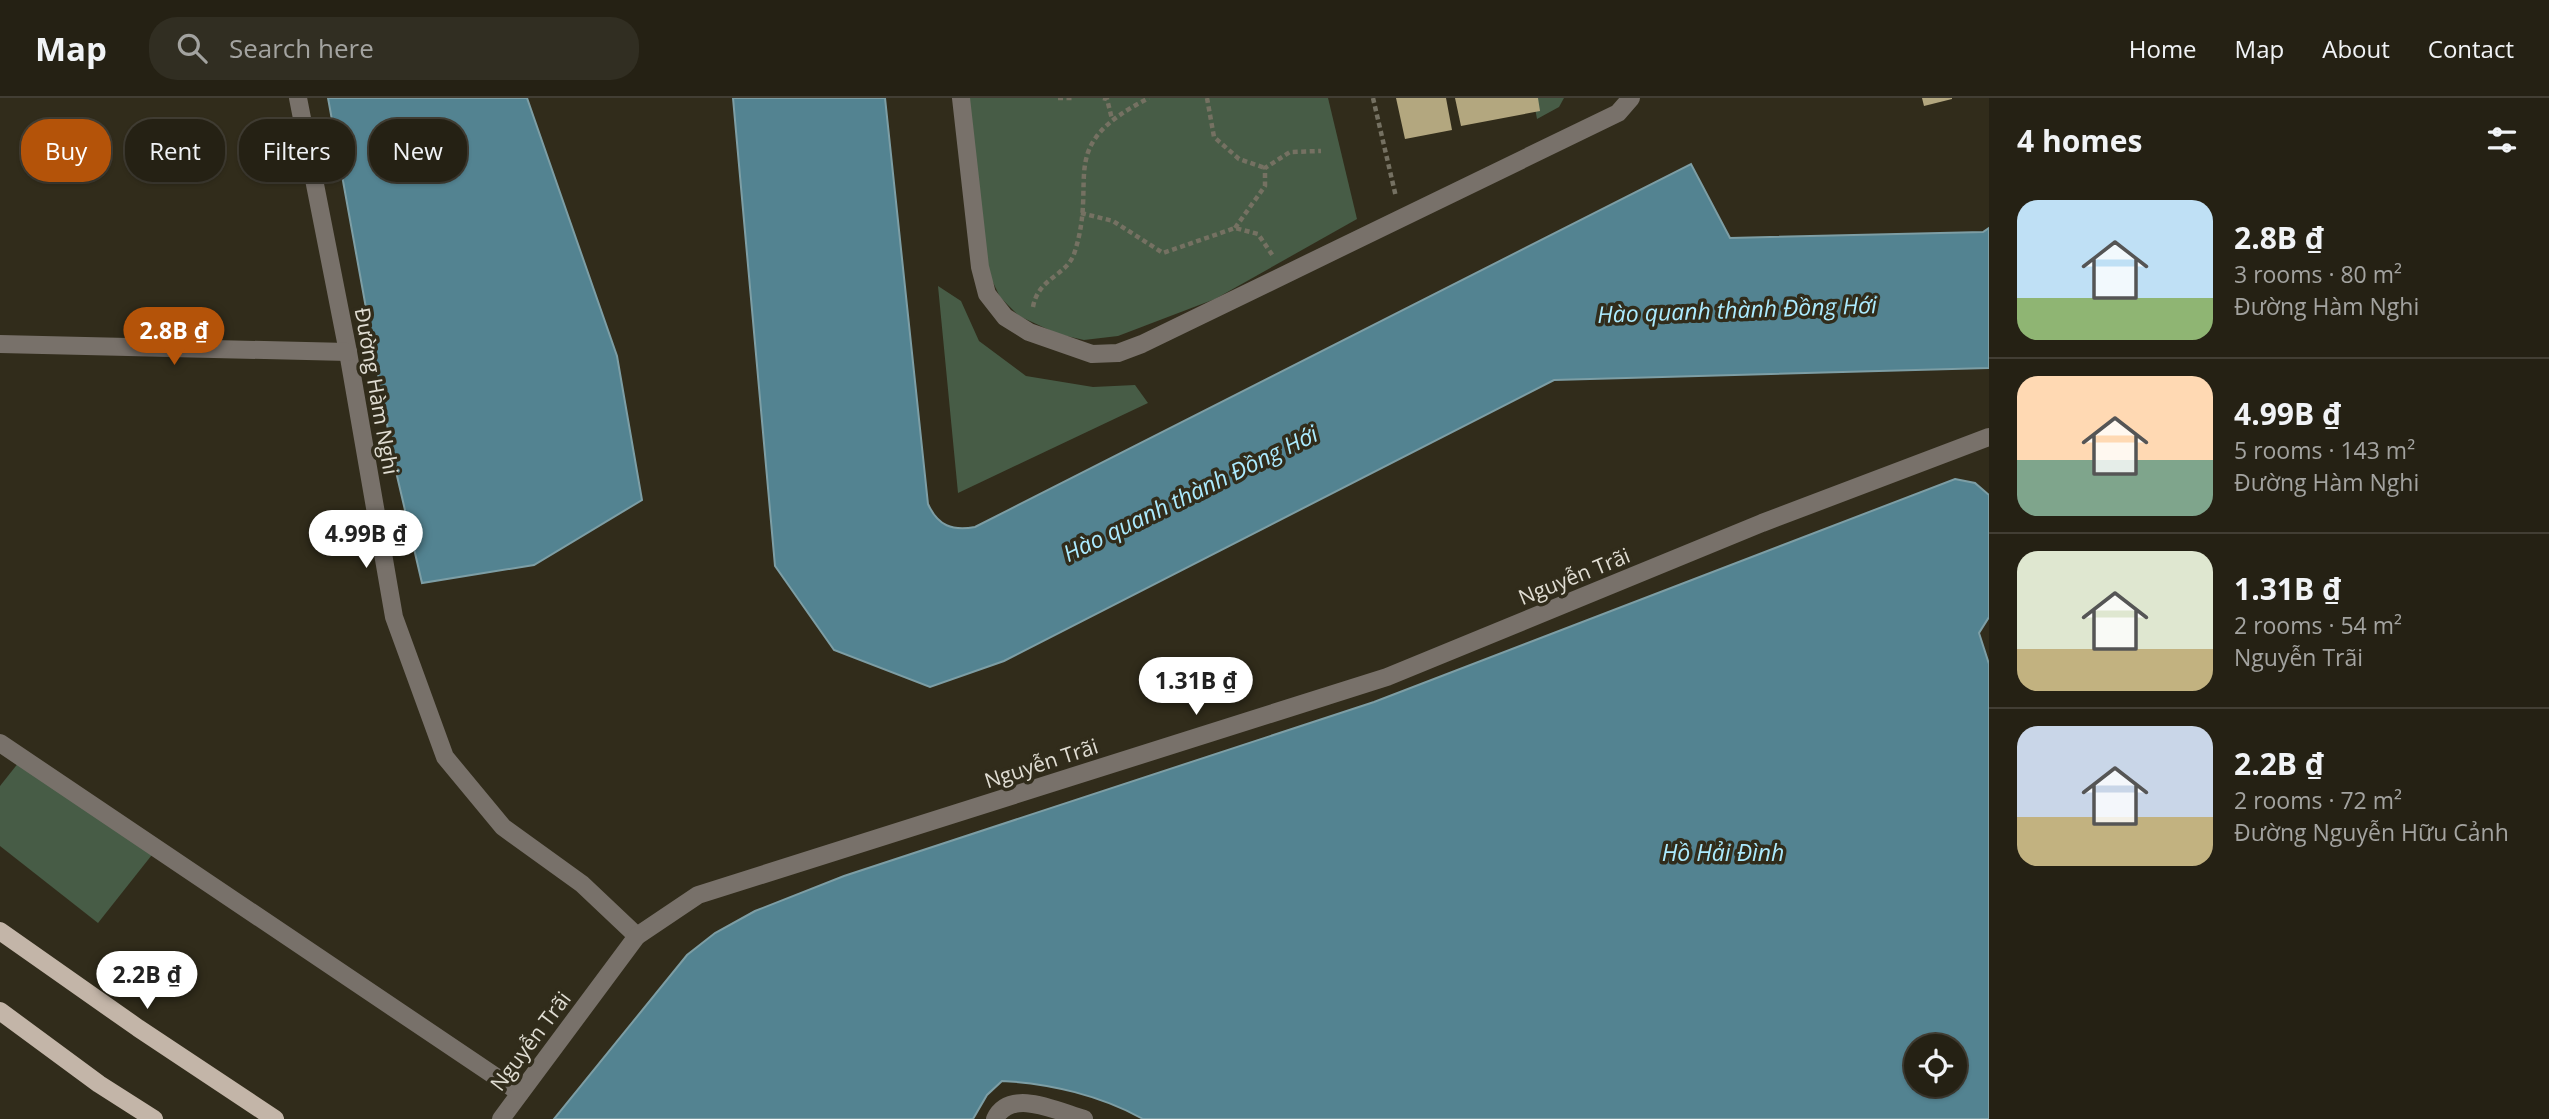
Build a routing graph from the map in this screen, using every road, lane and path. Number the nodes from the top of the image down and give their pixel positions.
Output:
1 (298, 98) edge
2 (961, 98) edge
3 (1058, 98) edge
4 (1074, 98) edge
5 (1103, 98) edge
6 (1149, 98) edge
7 (1207, 98) edge
8 (1373, 98) edge
9 (1631, 98) edge
10 (1113, 119) junction
11 (1321, 151) dead end
12 (1265, 168) junction
13 (1081, 213) junction
14 (1401, 219) junction
15 (1235, 228) junction
16 (1285, 275) junction
17 (1029, 332) junction
18 (0, 344) edge
19 (348, 352) junction
20 (1989, 437) edge
21 (0, 743) edge
22 (0, 931) edge
23 (637, 936) junction
24 (0, 1011) edge
25 (520, 1093) junction
26 (154, 1119) edge
27 (275, 1119) edge
28 (501, 1119) edge
29 (995, 1119) edge
30 (1083, 1119) edge

1 - 19 street, Đường Hàm Nghi
2 - 17 street
3 - 4 path
5 - 10 path
6 - 10 path
7 - 12 path
8 - 14 path
9 - 14 street
10 - 13 path
11 - 12 path
12 - 15 path
13 - 15 path
13 - 17 path
14 - 16 street
15 - 16 path
16 - 17 street
18 - 19 street
19 - 23 street, Đường Hàm Nghi
20 - 23 street, Nguyễn Trãi
21 - 25 street
22 - 27 main road
23 - 25 street, Nguyễn Trãi
24 - 26 main road
25 - 28 street, Nguyễn Trãi
29 - 30 street

